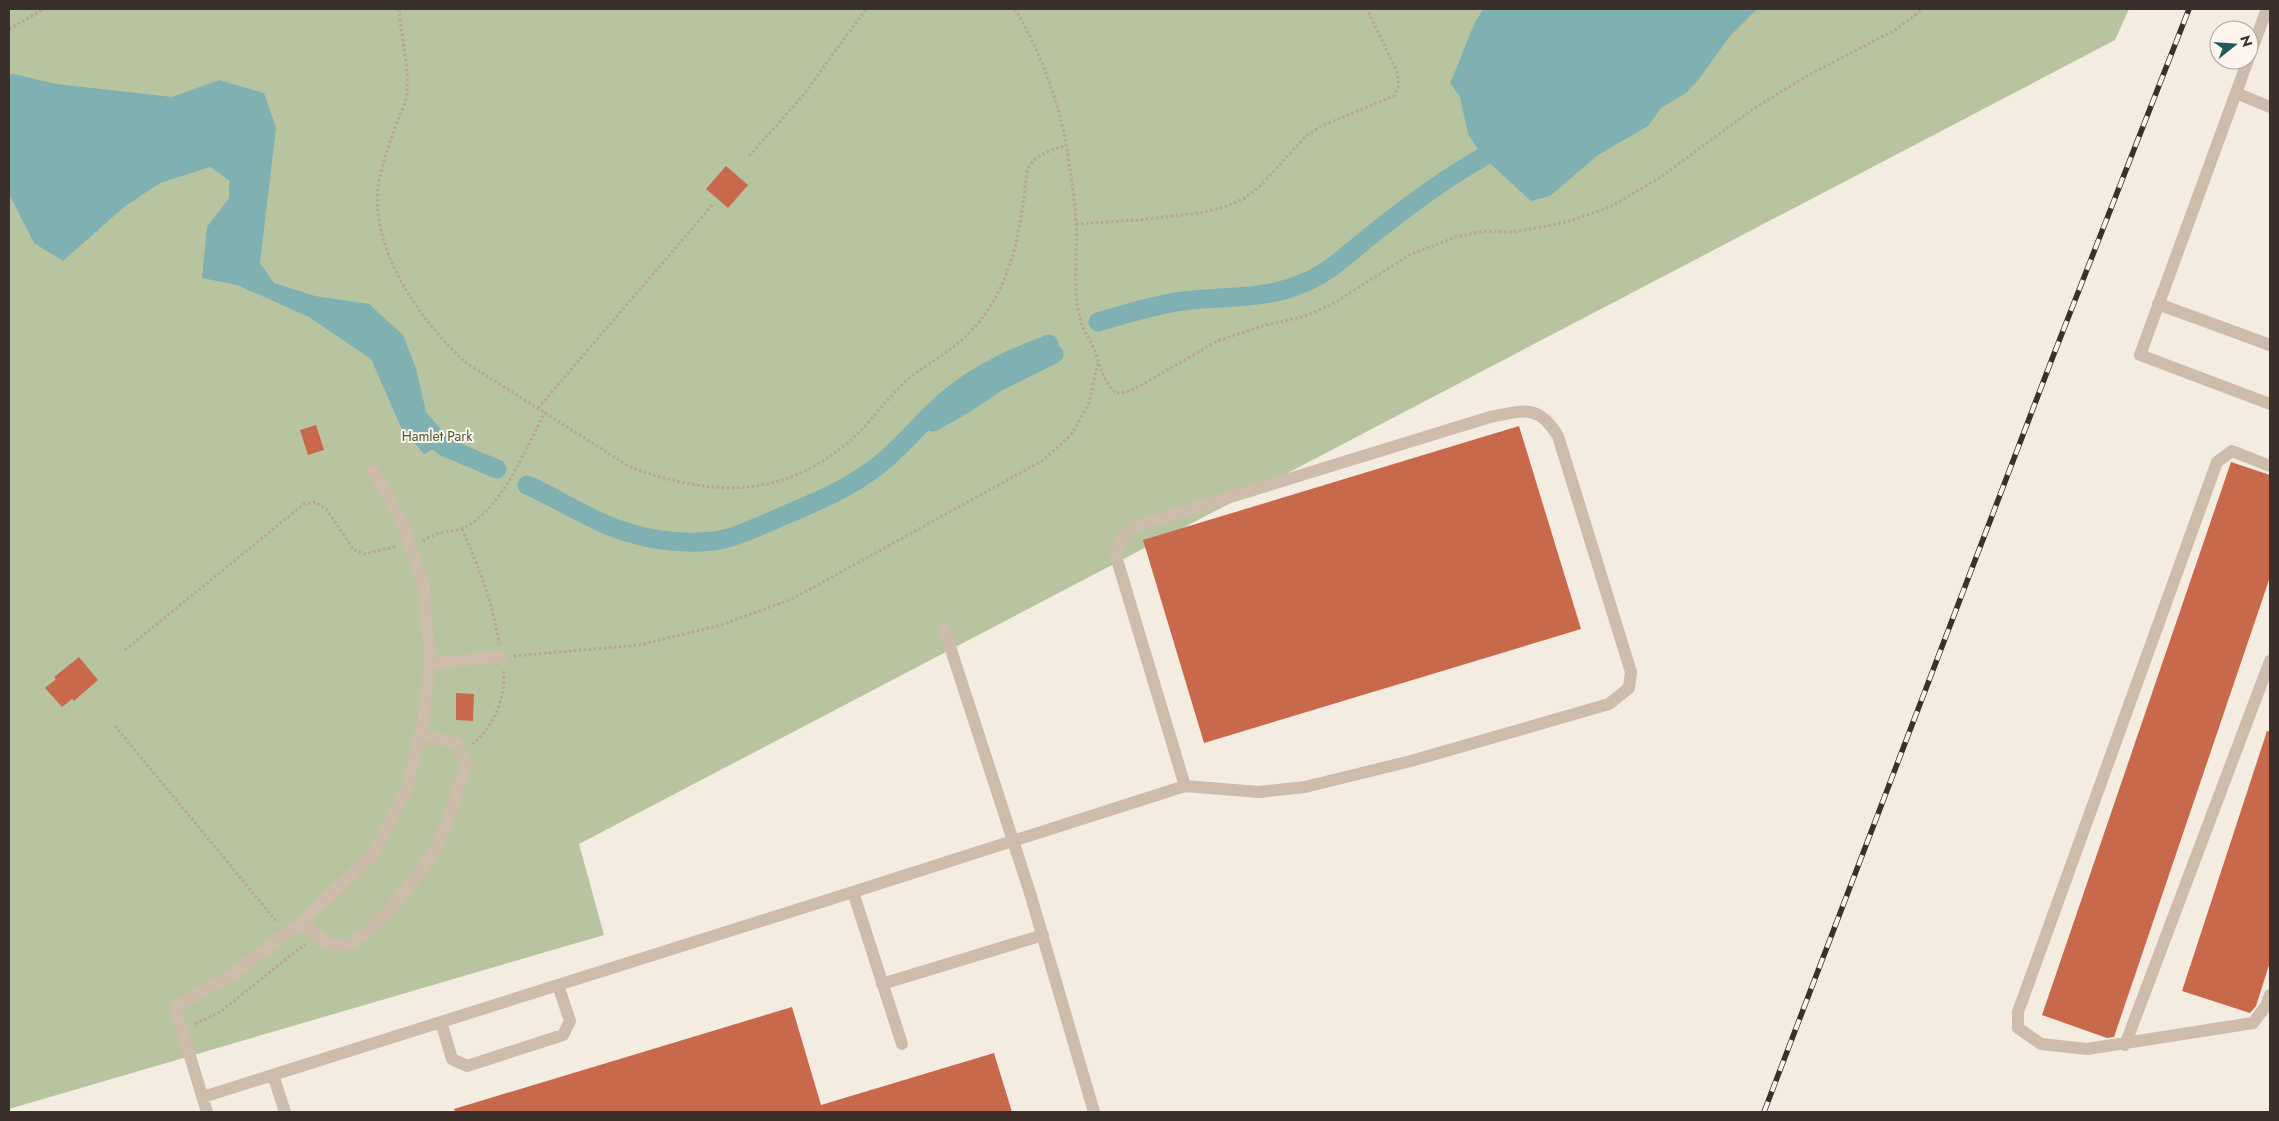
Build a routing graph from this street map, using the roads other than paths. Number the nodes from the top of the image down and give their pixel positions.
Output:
1 (2267, 9) edge
2 (2259, 30) edge
3 (2244, 70) edge
4 (2236, 94) junction
5 (2270, 107) edge
6 (2158, 304) junction
7 (2270, 345) edge
8 (2270, 404) edge
9 (2270, 466) edge
10 (373, 471) dead end
11 (944, 628) dead end
12 (501, 657) road end
13 (2270, 661) edge
14 (430, 663) junction
15 (420, 734) junction
16 (1184, 786) junction
17 (1014, 841) junction
18 (853, 892) junction
19 (303, 920) junction
20 (1042, 935) junction
21 (882, 984) junction
22 (558, 985) junction
23 (2270, 995) edge
24 (440, 1022) junction
25 (902, 1044) dead end
26 (2125, 1045) junction
27 (273, 1075) junction
28 (203, 1097) junction
29 (207, 1112) edge
30 (285, 1112) edge
31 (1094, 1112) edge

1 - 2 street
3 - 4 street
4 - 5 street
4 - 6 street
6 - 7 street
6 - 8 street
9 - 26 street
10 - 14 street
11 - 17 street
12 - 14 street
13 - 26 street
14 - 15 street
15 - 19 street
15 - 19 street
16 - 16 street
16 - 17 street
17 - 18 street
17 - 20 street
18 - 21 street
18 - 22 street
19 - 28 street
20 - 21 street
20 - 31 street
21 - 25 street
22 - 24 street
22 - 24 street
23 - 26 street
24 - 27 street
27 - 28 street
27 - 30 street
28 - 29 street

